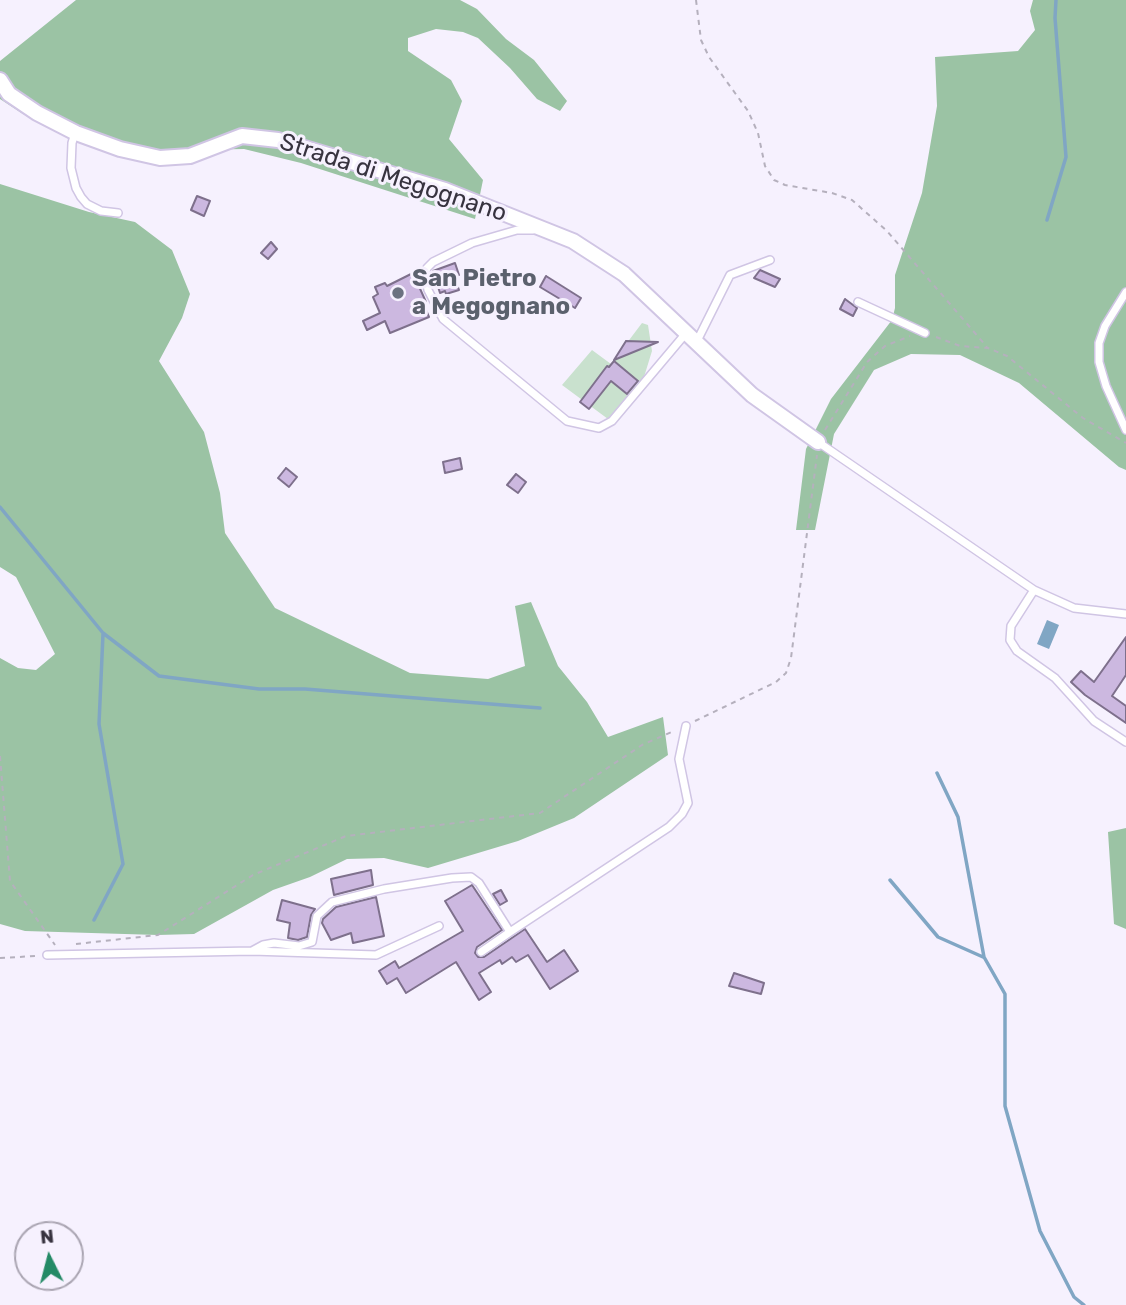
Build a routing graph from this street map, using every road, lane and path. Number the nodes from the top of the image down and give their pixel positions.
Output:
1 (696, 0) edge
2 (0, 80) edge
3 (76, 133) junction
4 (118, 213) dead end
5 (545, 229) junction
6 (770, 260) dead end
7 (1126, 292) edge
8 (858, 302) dead end
9 (925, 333) junction
10 (692, 336) junction
11 (988, 348) junction
12 (1126, 430) edge
13 (818, 442) junction
14 (1126, 443) edge
15 (1034, 590) junction
16 (1126, 614) edge
17 (686, 726) junction
18 (1126, 742) edge
19 (0, 756) edge
20 (439, 926) dead end
21 (510, 932) junction
22 (68, 945) dead end
23 (252, 951) junction
24 (481, 952) dead end
25 (47, 955) junction
26 (0, 958) edge

1 - 11 path
2 - 3 street, Strada di Megognano
3 - 4 lane
3 - 5 street, Strada di Megognano
5 - 10 street, Strada di Megognano
5 - 10 lane
6 - 10 lane
7 - 12 lane
8 - 9 lane
9 - 11 path
9 - 13 path
10 - 13 street, Strada di Megognano
11 - 14 path
13 - 15 lane
13 - 17 path
15 - 16 lane
15 - 18 lane
17 - 21 lane
17 - 22 path
19 - 25 path
20 - 23 lane
21 - 23 lane
21 - 24 lane
23 - 25 lane
25 - 26 path

